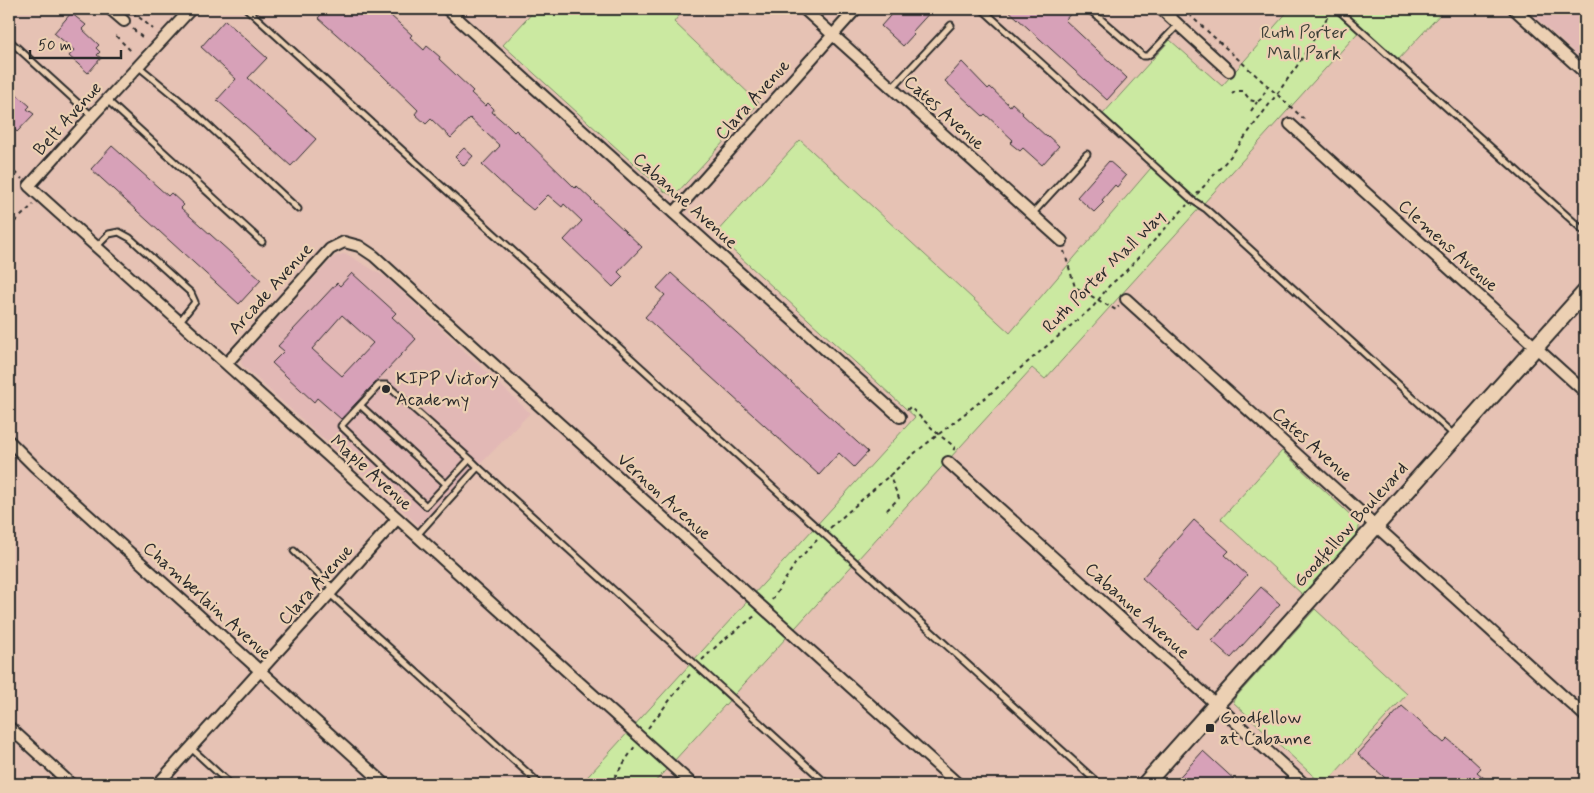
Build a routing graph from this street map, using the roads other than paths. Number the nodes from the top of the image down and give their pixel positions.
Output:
1 (110, 9) edge
2 (191, 9) edge
3 (247, 9) edge
4 (448, 9) edge
5 (804, 9) edge
6 (856, 9) edge
7 (982, 9) edge
8 (1089, 9) edge
9 (1161, 9) edge
10 (1337, 9) edge
11 (1514, 9) edge
12 (124, 21) dead end
13 (951, 25) dead end
14 (1178, 25) junction
15 (833, 34) junction
16 (9, 40) edge
17 (138, 66) junction
18 (1229, 70) dead end
19 (1585, 73) edge
20 (892, 88) junction
21 (107, 100) junction
22 (92, 116) junction
23 (1290, 124) dead end
24 (1087, 154) dead end
25 (30, 186) joint
26 (298, 209) dead end
27 (674, 213) junction
28 (1032, 214) junction
29 (1585, 232) edge
30 (1062, 241) road end
31 (262, 242) dead end
32 (344, 242) joint
33 (97, 246) junction
34 (1585, 292) edge
35 (1126, 299) road end
36 (180, 321) junction
37 (1535, 347) junction
38 (227, 363) junction
39 (1585, 392) edge
40 (361, 406) junction
41 (900, 417) road end
42 (1456, 436) junction
43 (9, 441) edge
44 (470, 459) junction
45 (948, 462) road end
46 (478, 467) junction
47 (446, 484) junction
48 (397, 519) junction
49 (1376, 525) junction
50 (416, 536) junction
51 (294, 551) dead end
52 (332, 591) junction
53 (260, 671) junction
54 (1216, 705) junction
55 (1585, 716) edge
56 (9, 727) edge
57 (190, 748) junction
58 (1294, 775) junction
59 (71, 784) edge
60 (158, 784) edge
61 (230, 784) edge
62 (385, 784) edge
63 (540, 784) edge
64 (692, 784) edge
65 (826, 784) edge
66 (958, 784) edge
67 (1099, 784) edge
68 (1145, 784) edge
69 (1286, 784) edge
70 (1304, 784) edge

1 - 12 street
2 - 17 street, Belt Avenue
3 - 67 lane
4 - 27 street, Cabanne Avenue
5 - 15 street, Cates Avenue
6 - 15 street, Clara Avenue
7 - 42 lane
8 - 14 lane
9 - 14 street
10 - 29 lane
11 - 19 street
13 - 20 lane
14 - 18 street
15 - 20 street, Cates Avenue
15 - 27 street, Clara Avenue
16 - 22 lane
17 - 21 street, Belt Avenue
17 - 26 lane
20 - 28 street, Cates Avenue
21 - 22 street, Belt Avenue
21 - 31 lane
22 - 25 street, Belt Avenue
23 - 37 street, Clemens Avenue
24 - 28 lane
25 - 33 street, Maple Avenue
27 - 41 street, Cabanne Avenue
28 - 30 street, Cates Avenue
32 - 38 street, Arcade Avenue
32 - 66 street, Vernon Avenue
33 - 36 street, Maple Avenue
33 - 36 lane
34 - 37 main road, Goodfellow Boulevard
35 - 49 street, Cates Avenue
36 - 38 street, Maple Avenue
37 - 39 street, Clemens Avenue
37 - 42 main road, Goodfellow Boulevard
38 - 48 street, Maple Avenue
40 - 44 lane
40 - 47 lane
40 - 47 lane
42 - 49 main road, Goodfellow Boulevard
43 - 53 street, Chamberlain Avenue
44 - 46 lane
44 - 47 lane
45 - 54 street, Cabanne Avenue
46 - 50 lane
46 - 65 lane
48 - 50 street, Maple Avenue
48 - 52 street, Clara Avenue
49 - 54 main road, Goodfellow Boulevard
49 - 55 street, Cates Avenue
50 - 64 street, Maple Avenue
51 - 52 lane
52 - 53 street, Clara Avenue
52 - 63 lane
53 - 57 street, Clara Avenue
53 - 62 street, Chamberlain Avenue
54 - 58 street, Cabanne Avenue
54 - 68 main road, Goodfellow Boulevard
56 - 59 street
57 - 60 street, Clara Avenue
57 - 61 lane
58 - 69 lane
58 - 70 street, Cabanne Avenue

